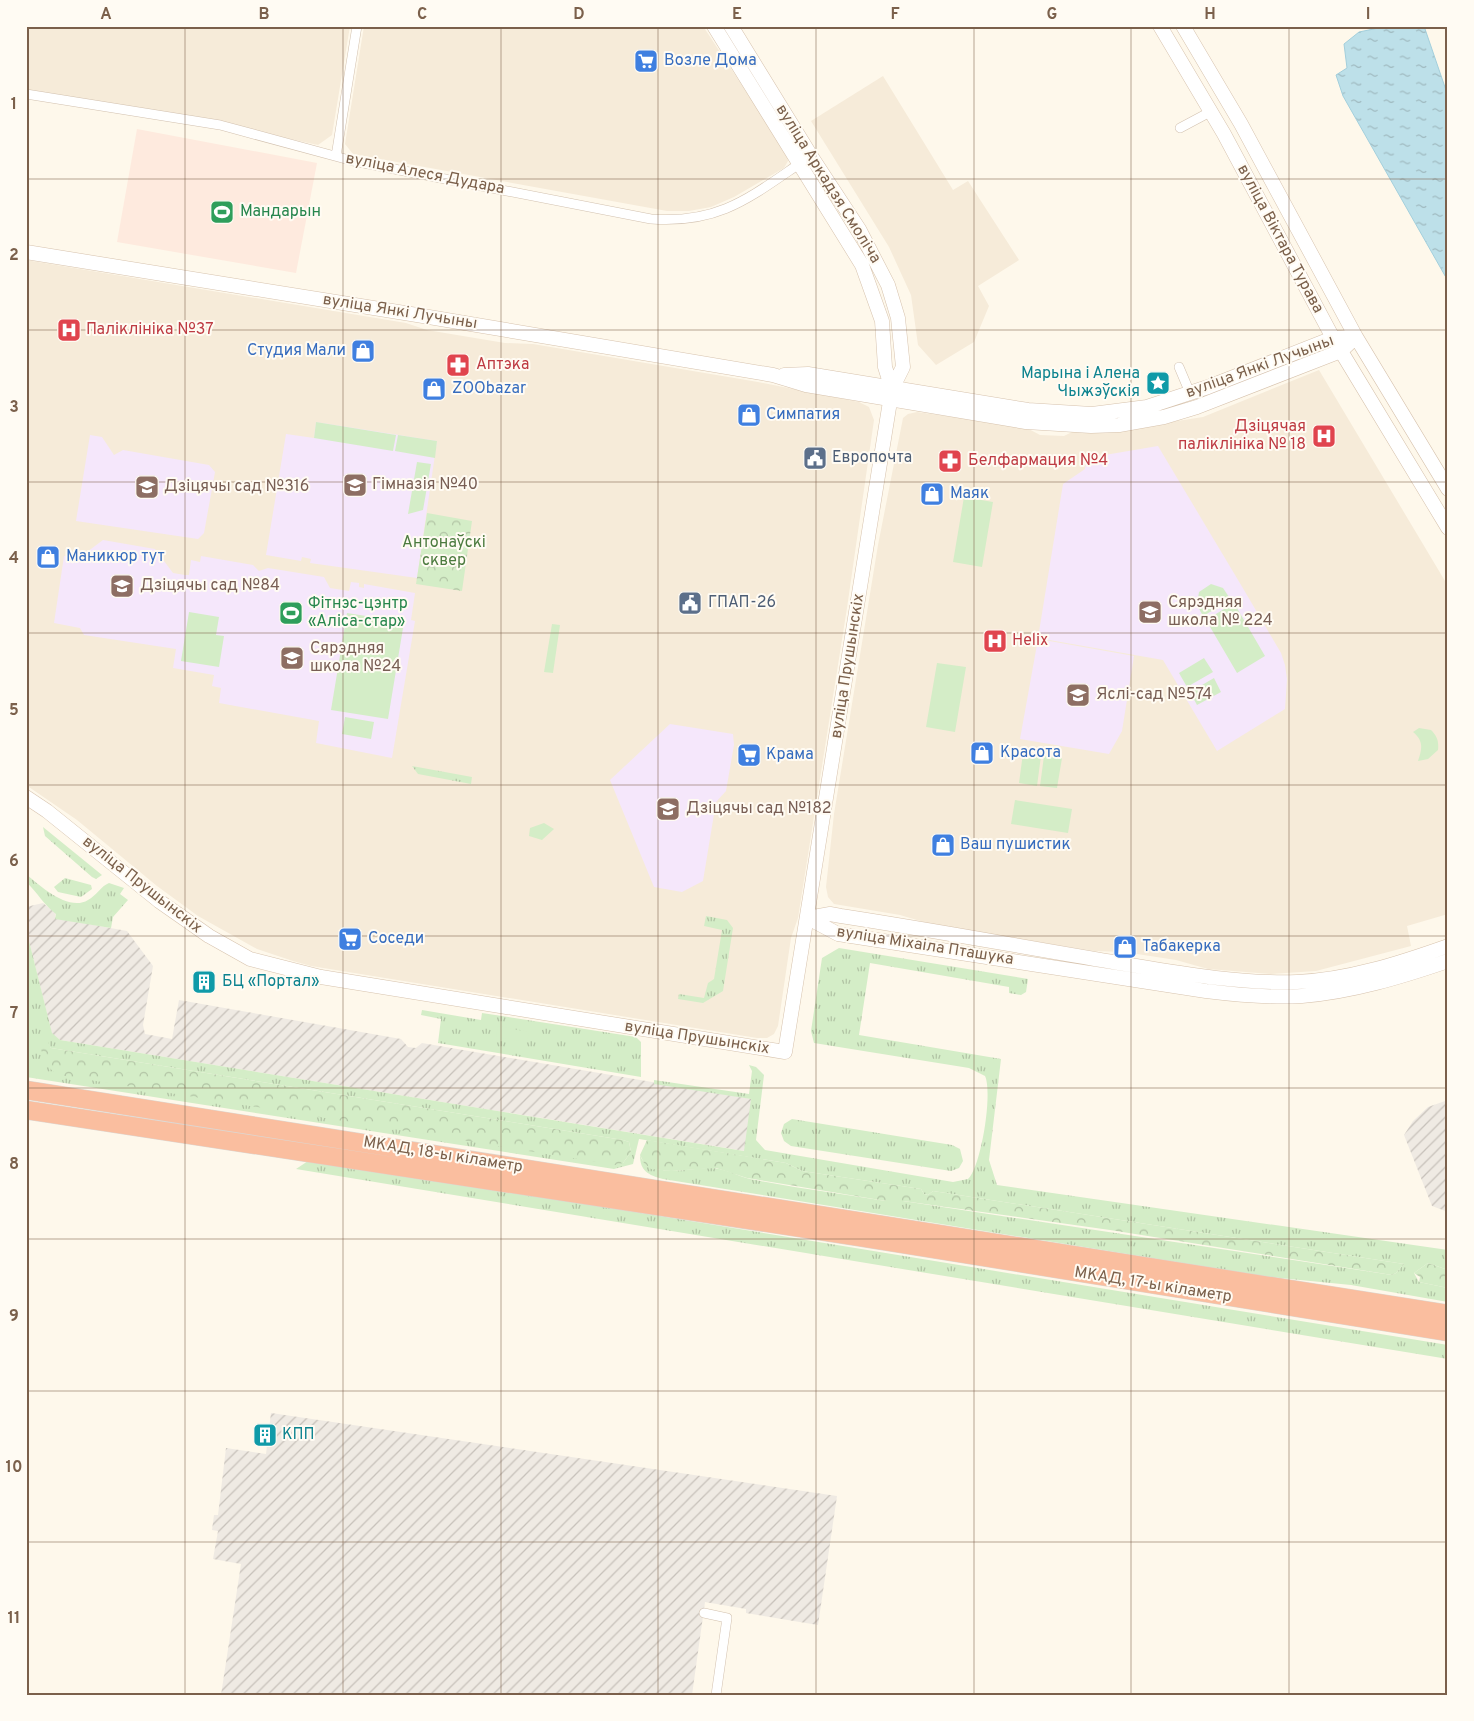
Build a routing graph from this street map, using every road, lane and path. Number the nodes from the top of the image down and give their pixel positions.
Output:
1 (357, 26) edge
2 (714, 26) edge
3 (731, 26) edge
4 (1160, 26) edge
5 (1184, 26) edge
6 (26, 94) edge
7 (1210, 112) junction
8 (1180, 128) dead end
9 (336, 156) junction
10 (805, 160) junction
11 (26, 252) edge
12 (1356, 337) junction
13 (1333, 338) junction
14 (1341, 351) junction
15 (1178, 367) dead end
16 (1190, 393) junction
17 (891, 394) junction
18 (1197, 407) junction
19 (1448, 489) edge
20 (1448, 528) edge
21 (26, 797) edge
22 (808, 918) junction
23 (1448, 946) edge
24 (1448, 961) edge
25 (26, 1090) edge
26 (26, 1111) edge
27 (860, 1229) junction
28 (1448, 1314) edge
29 (1448, 1332) edge
30 (704, 1612) dead end
31 (716, 1695) edge

1 - 9 street
2 - 10 main road, вуліца Аркадзя Смоліча
3 - 10 main road, вуліца Аркадзя Смоліча
4 - 7 main road, вуліца Віктара Турава
5 - 12 main road, вуліца Віктара Турава
6 - 9 street, вуліца Алеся Дудара
7 - 8 street
7 - 13 main road, вуліца Віктара Турава
9 - 10 street, вуліца Алеся Дудара
10 - 17 main road, вуліца Аркадзя Смоліча
11 - 17 main road, вуліца Янкі Лучыны
12 - 13 main road, вуліца Янкі Лучыны
12 - 14 main road, вуліца Янкі Лучыны
12 - 19 main road, вуліца Віктара Турава
13 - 14 main road, вуліца Віктара Турава
13 - 16 main road, вуліца Янкі Лучыны
14 - 18 main road, вуліца Янкі Лучыны
14 - 20 main road, вуліца Віктара Турава
15 - 16 street
16 - 17 main road, вуліца Янкі Лучыны
16 - 18 main road
17 - 18 main road, вуліца Янкі Лучыны
17 - 22 main road, вуліца Прушынскіх
21 - 22 main road, вуліца Прушынскіх
22 - 23 main road, вуліца Міхаіла Пташука
22 - 24 main road, вуліца Міхаіла Пташука
25 - 27 highway, МКАД, 18-ы кіламетр
26 - 27 highway, МКАД, 18-ы кіламетр
27 - 28 highway, МКАД, 17-ы кіламетр
27 - 29 highway, МКАД, 17-ы кіламетр
30 - 31 street

